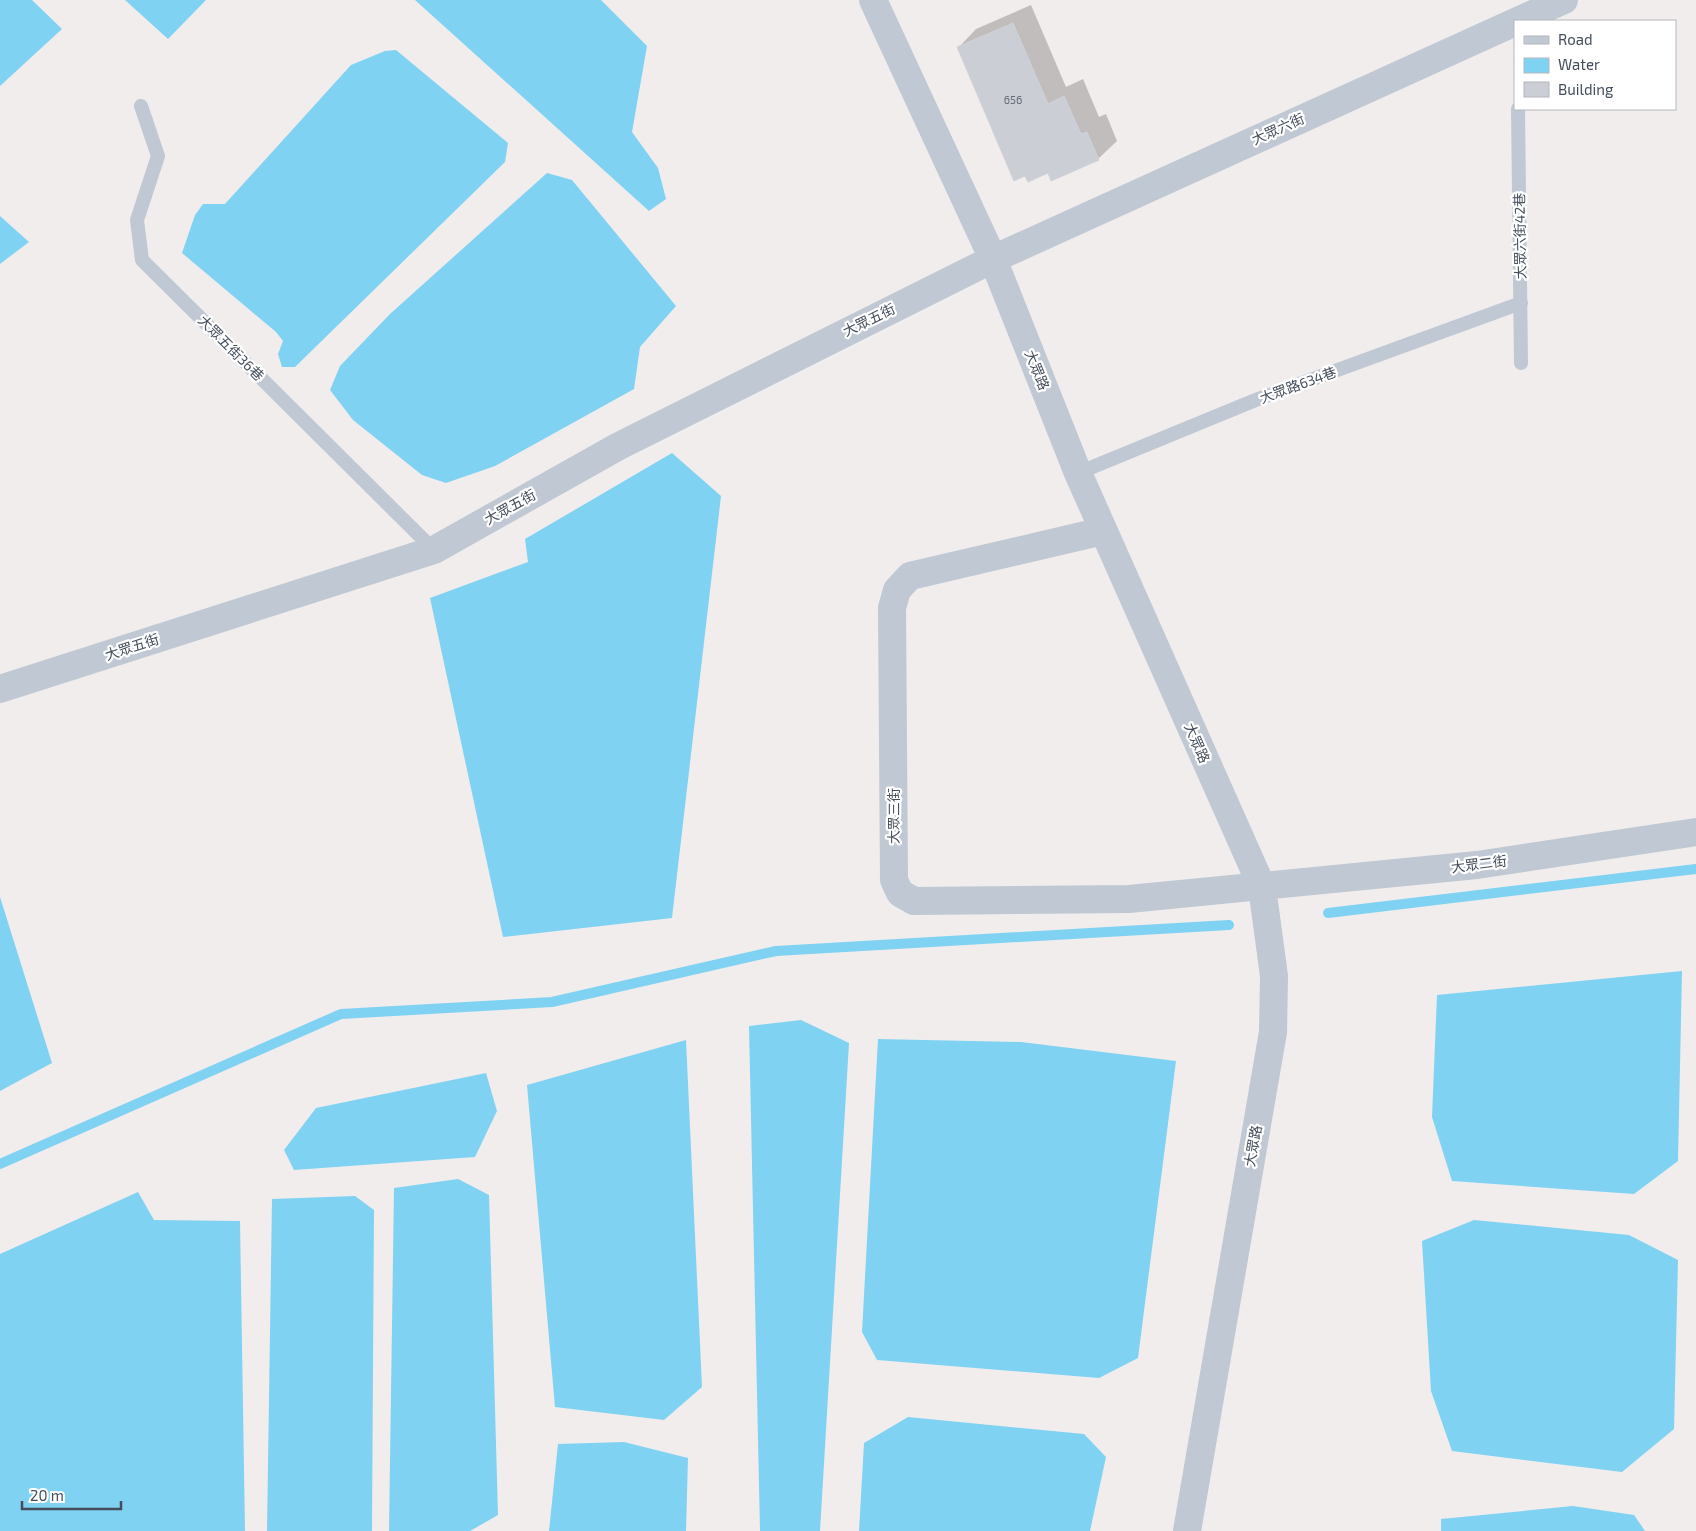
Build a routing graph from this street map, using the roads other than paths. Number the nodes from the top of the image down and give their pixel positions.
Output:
1 (873, 0) edge
2 (1564, 0) edge
3 (1519, 20) edge
4 (1514, 22) edge
5 (141, 106) dead end
6 (1518, 110) edge
7 (993, 259) junction
8 (1521, 303) junction
9 (1521, 363) dead end
10 (1078, 474) junction
11 (1103, 531) junction
12 (434, 550) junction
13 (0, 689) edge
14 (1696, 832) edge
15 (1262, 887) junction
16 (1186, 1531) edge

1 - 7 street, 大眾路
2 - 3 street, 大眾六街
4 - 7 street, 大眾六街
5 - 12 lane, 大眾五街36巷
6 - 8 lane, 大眾六街42巷
7 - 10 street, 大眾路
7 - 12 street, 大眾五街
8 - 9 lane, 大眾六街42巷
8 - 10 lane, 大眾路634巷
10 - 11 street, 大眾路
11 - 15 street, 大眾路
11 - 15 street, 大眾三街
12 - 13 street, 大眾五街
14 - 15 street, 大眾二街
15 - 16 street, 大眾路

